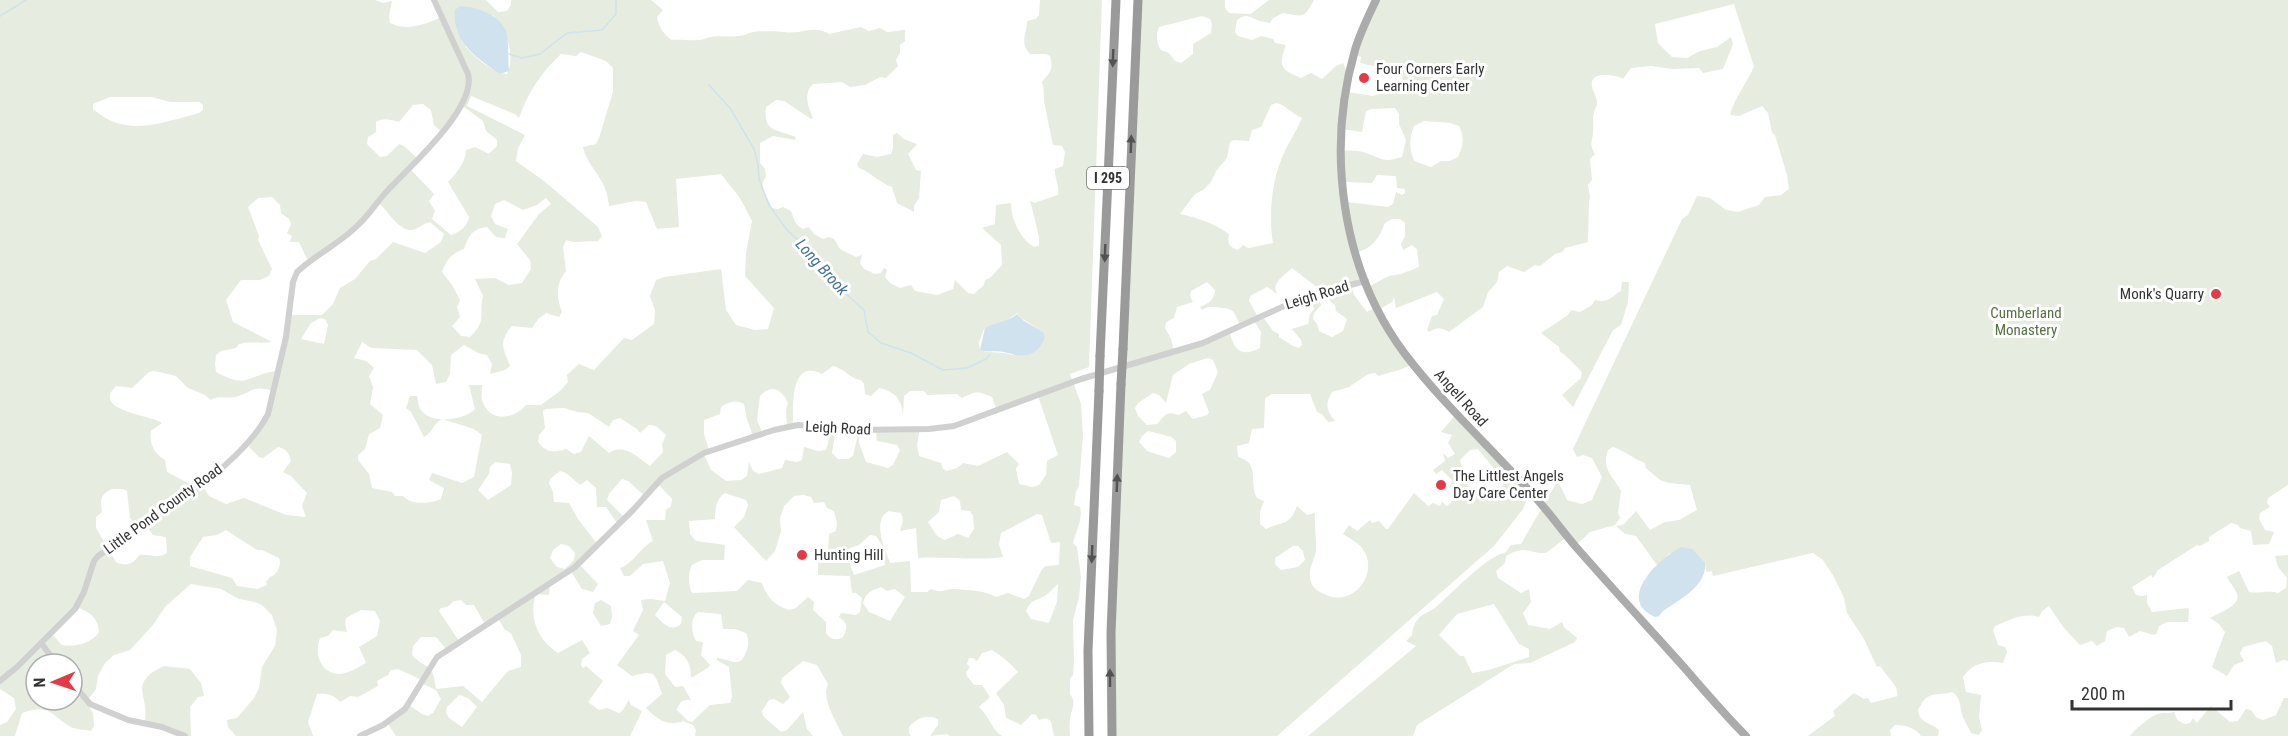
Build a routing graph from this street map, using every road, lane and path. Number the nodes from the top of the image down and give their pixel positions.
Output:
1 (434, 0) edge
2 (1115, 0) edge
3 (1138, 0) edge
4 (1376, 0) edge
5 (1366, 281) junction
6 (41, 643) junction
7 (48, 652) edge
8 (0, 681) edge
9 (84, 697) edge
10 (185, 736) edge
11 (360, 736) edge
12 (1089, 736) edge
13 (1112, 736) edge
14 (1746, 736) edge

1 - 6 street, Little Pond County Road
2 -> 12 highway, I 295, bridge
13 -> 3 highway, I 295, bridge
4 - 5 main road, Angell Road
5 - 11 street, Leigh Road
5 - 14 main road, Angell Road
6 - 7 street
6 - 8 street, Little Pond County Road
9 - 10 street

